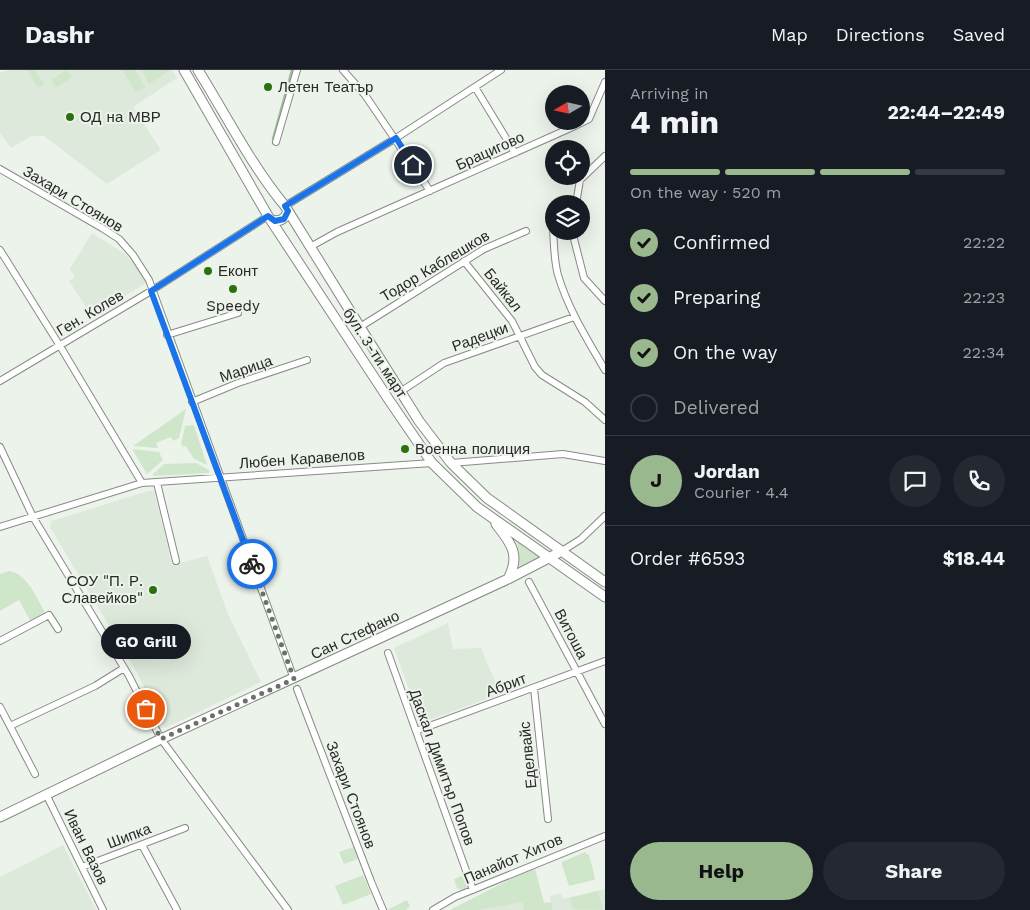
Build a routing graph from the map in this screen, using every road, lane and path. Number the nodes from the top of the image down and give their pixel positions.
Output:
1 (184, 70) edge
2 (198, 70) edge
3 (297, 70) edge
4 (343, 70) edge
5 (501, 70) edge
6 (605, 82) edge
7 (474, 87) junction
8 (396, 138) junction
9 (276, 142) dead end
10 (515, 153) junction
11 (605, 156) edge
12 (0, 169) edge
13 (430, 191) junction
14 (578, 195) edge
15 (285, 207) junction
16 (268, 216) junction
17 (526, 231) dead end
18 (554, 240) edge
19 (574, 240) edge
20 (310, 247) junction
21 (0, 250) edge
22 (464, 261) junction
23 (151, 291) junction
24 (605, 300) edge
25 (238, 313) dead end
26 (574, 316) junction
27 (360, 328) junction
28 (167, 335) junction
29 (520, 336) junction
30 (60, 346) junction
31 (307, 360) dead end
32 (605, 370) edge
33 (0, 382) edge
34 (400, 392) junction
35 (192, 402) junction
36 (605, 420) edge
37 (0, 447) edge
38 (605, 461) edge
39 (451, 462) junction
40 (432, 463) junction
41 (220, 477) junction
42 (157, 482) junction
43 (142, 483) junction
44 (605, 516) edge
45 (33, 517) junction
46 (492, 518) junction
47 (0, 527) edge
48 (562, 551) junction
49 (548, 558) junction
50 (176, 561) dead end
51 (508, 579) junction
52 (529, 582) dead end
53 (605, 582) edge
54 (605, 597) edge
55 (58, 629) dead end
56 (0, 641) edge
57 (388, 653) dead end
58 (605, 661) edge
59 (124, 668) junction
60 (577, 671) junction
61 (294, 679) junction
62 (534, 688) junction
63 (297, 689) dead end
64 (0, 707) edge
65 (605, 724) edge
66 (10, 726) junction
67 (416, 731) junction
68 (161, 739) junction
69 (35, 774) dead end
70 (46, 794) junction
71 (0, 817) edge
72 (548, 819) dead end
73 (185, 828) dead end
74 (605, 836) edge
75 (142, 845) junction
76 (82, 868) junction
77 (473, 890) junction
78 (103, 910) edge
79 (177, 910) edge
80 (288, 910) edge
81 (383, 910) edge
82 (433, 910) edge

1 - 16 main road, бул. 3-ти март
2 - 15 main road, бул. 3-ти март
3 - 9 street
4 - 8 street
5 - 7 street
6 - 10 street, Брацигово
7 - 8 street
7 - 10 street
8 - 13 street
8 - 15 street
10 - 13 street, Брацигово
11 - 14 street
12 - 23 street, Захари Стоянов
13 - 20 street, Брацигово
15 - 16 main road
15 - 16 main road
15 - 20 main road, бул. 3-ти март
16 - 23 street, Ген. Колев
16 - 40 main road, бул. 3-ти март
17 - 22 street, Тодор Каблешков
18 - 26 street
19 - 24 street
20 - 27 main road, бул. 3-ти март
21 - 30 street
22 - 27 street, Тодор Каблешков
22 - 29 street, Байкал
23 - 28 street, Захари Стоянов
23 - 30 street, Ген. Колев
25 - 28 street
26 - 29 street, Радецки
26 - 32 street
27 - 34 main road, бул. 3-ти март
28 - 35 street, Захари Стоянов
29 - 34 street, Радецки
29 - 36 street, Байкал
30 - 33 street, Ген. Колев
30 - 43 street
31 - 35 street, Марица
34 - 39 main road, бул. 3-ти март
35 - 41 street, Захари Стоянов
37 - 45 street
38 - 39 street
39 - 48 main road, бул. 3-ти март
40 - 41 street, Любен Каравелов
40 - 46 main road, бул. 3-ти март
41 - 42 street, Любен Каравелов
41 - 61 street, Захари Стоянов
42 - 43 street, Любен Каравелов
42 - 50 street
43 - 45 street, Любен Каравелов
44 - 48 street, Сан Стефано
45 - 47 street, Любен Каравелов
45 - 59 street
46 - 49 main road, бул. 3-ти март
46 - 51 main road
48 - 49 main road, Сан Стефано
48 - 53 main road, бул. 3-ти март
49 - 51 main road, Сан Стефано
49 - 54 main road, бул. 3-ти март
51 - 61 main road, Сан Стефано
52 - 60 street, Витоша
55 - 56 street
57 - 67 street, Даскал Димитър Попов
58 - 60 street, Абрит
59 - 66 street
59 - 68 street
60 - 62 street, Абрит
60 - 65 street, Витоша
61 - 68 main road, Сан Стефано
62 - 67 street, Абрит
62 - 72 street, Еделвайс
63 - 81 street, Захари Стоянов
64 - 66 street
66 - 69 street
67 - 77 street, Даскал Димитър Попов
68 - 70 main road, Сан Стефано
68 - 80 street
70 - 71 main road, Сан Стефано
70 - 76 street, Иван Вазов
73 - 75 street, Шипка
74 - 77 street, Панайот Хитов
75 - 76 street, Шипка
75 - 79 street
76 - 78 street, Иван Вазов
77 - 82 street, Панайот Хитов

